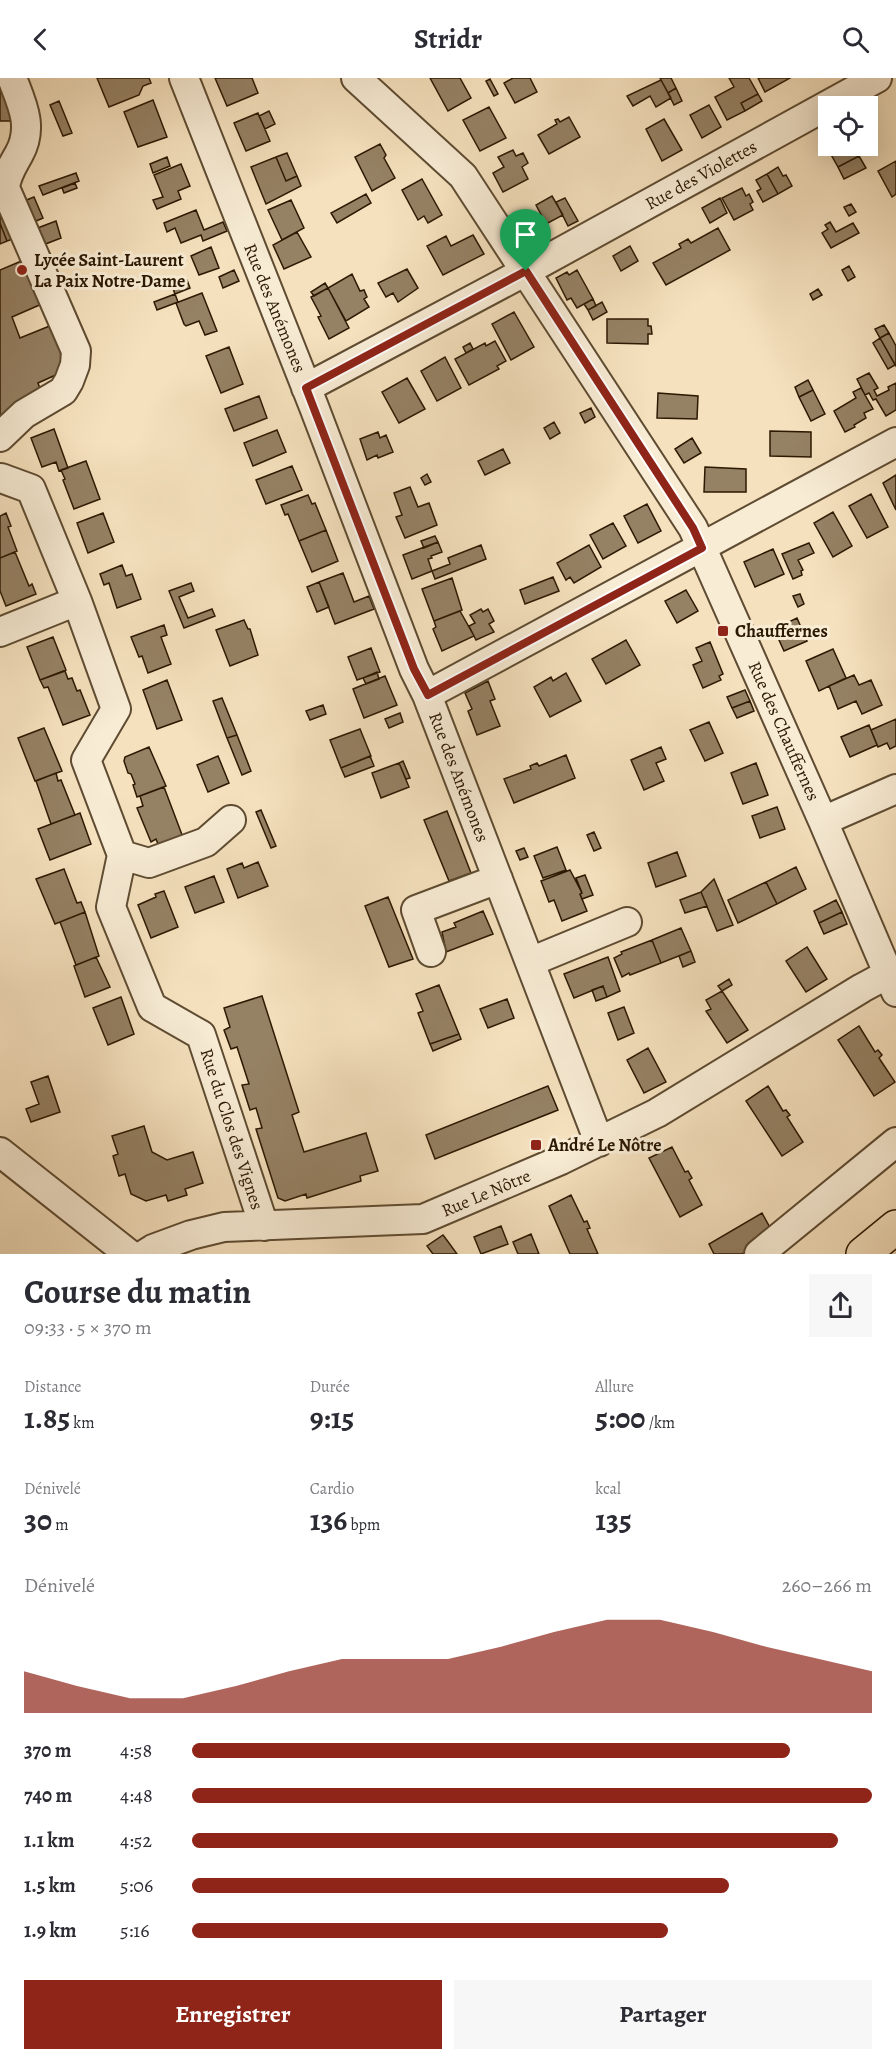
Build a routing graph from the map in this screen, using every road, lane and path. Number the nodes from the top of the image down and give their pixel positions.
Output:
1 (12, 78) edge
2 (184, 78) edge
3 (356, 78) edge
4 (877, 78) edge
5 (526, 271) junction
6 (306, 388) junction
7 (0, 438) edge
8 (896, 442) edge
9 (1, 479) edge
10 (702, 548) junction
11 (77, 601) junction
12 (0, 632) edge
13 (428, 695) junction
14 (896, 789) edge
15 (231, 820) dead end
16 (823, 821) junction
17 (123, 855) junction
18 (498, 879) junction
19 (627, 922) dead end
20 (431, 952) dead end
21 (530, 962) junction
22 (892, 983) edge
23 (599, 1142) junction
24 (896, 1142) edge
25 (0, 1152) edge
26 (264, 1226) junction
27 (896, 1227) edge
28 (129, 1254) edge
29 (145, 1254) edge
30 (759, 1254) edge
31 (863, 1254) edge

1 - 7 street
2 - 6 street, Rue des Anémones
3 - 5 street, Rue des Chauffernes
4 - 5 street, Rue des Violettes
5 - 6 street, Rue des Violettes
5 - 10 street, Rue des Chauffernes
6 - 13 street, Rue des Anémones
7 - 9 street
8 - 10 street
9 - 11 street
10 - 13 street
10 - 16 street, Rue des Chauffernes
11 - 12 street
11 - 17 street
13 - 18 street, Rue des Anémones
14 - 16 street
15 - 17 street
16 - 22 street, Rue des Chauffernes
17 - 26 street, Rue du Clos des Vignes
18 - 20 street
18 - 21 street, Rue des Anémones
19 - 21 street
21 - 23 street, Rue des Anémones
22 - 23 street, Rue Le Nôtre
23 - 26 street, Rue Le Nôtre
24 - 30 street
25 - 28 street
26 - 29 street, Rue Le Nôtre
27 - 31 highway

